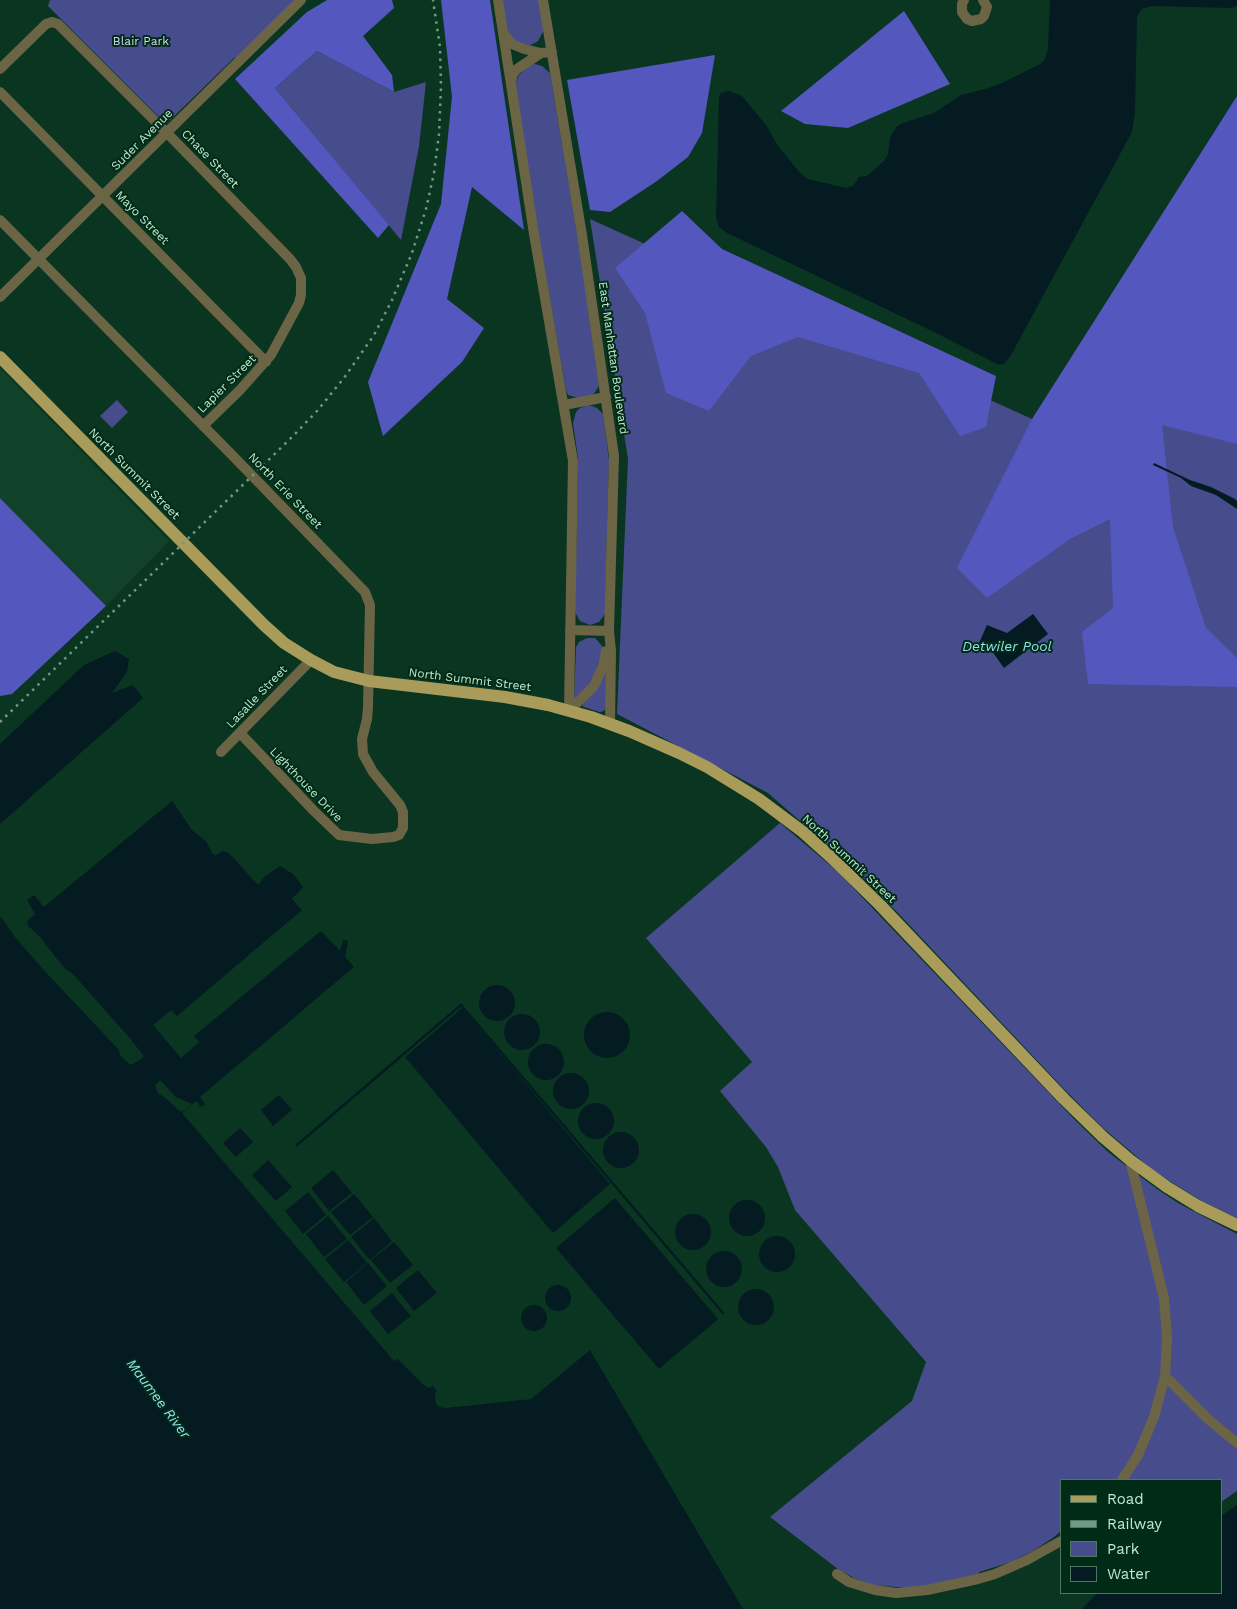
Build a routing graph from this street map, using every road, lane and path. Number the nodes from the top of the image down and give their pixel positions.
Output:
1 (301, 0) edge
2 (498, 0) edge
3 (543, 0) edge
4 (964, 0) edge
5 (984, 0) edge
6 (503, 34) junction
7 (546, 52) junction
8 (0, 69) edge
9 (511, 81) junction
10 (0, 92) edge
11 (167, 133) junction
12 (102, 196) junction
13 (0, 220) edge
14 (39, 259) junction
15 (300, 278) joint
16 (0, 298) edge
17 (0, 357) edge
18 (266, 362) junction
19 (606, 397) junction
20 (564, 405) junction
21 (203, 426) junction
22 (570, 630) junction
23 (609, 631) junction
24 (311, 660) junction
25 (368, 681) junction
26 (569, 711) junction
27 (610, 724) junction
28 (240, 733) junction
29 (222, 752) dead end
30 (393, 837) joint
31 (1130, 1160) junction
32 (1237, 1225) edge
33 (1165, 1376) junction
34 (1237, 1443) edge
35 (1123, 1479) edge
36 (1060, 1542) edge
37 (837, 1574) dead end

1 - 11 street, Suder Avenue
2 - 6 street
3 - 7 street, East Manhattan Boulevard
4 - 5 street
6 - 7 street
6 - 9 street
7 - 9 street
7 - 19 street, East Manhattan Boulevard
8 - 11 street, Chase Street
9 - 20 street
10 - 12 street, Mayo Street
11 - 12 street, Suder Avenue
11 - 15 street, Chase Street
12 - 14 street, Suder Avenue
12 - 18 street, Mayo Street
13 - 14 street, North Erie Street
14 - 16 street, Suder Avenue
14 - 21 street, North Erie Street
15 - 18 street, Lapier Street
17 - 24 main road, North Summit Street
18 - 21 street, Lapier Street
19 - 20 street
19 - 23 street, East Manhattan Boulevard
20 - 22 street
21 - 25 street, North Erie Street
22 - 23 street
22 - 26 street
23 - 26 street
23 - 27 street, East Manhattan Boulevard
24 - 25 main road, North Summit Street
24 - 28 street, Lasalle Street
25 - 26 main road, North Summit Street
25 - 30 street, North Erie Street
26 - 27 main road, North Summit Street
27 - 31 main road, North Summit Street
28 - 29 street, Lasalle Street
28 - 30 street, Lighthouse Drive
31 - 32 main road, North Summit Street
31 - 33 street
33 - 34 street
33 - 35 street
36 - 37 street

